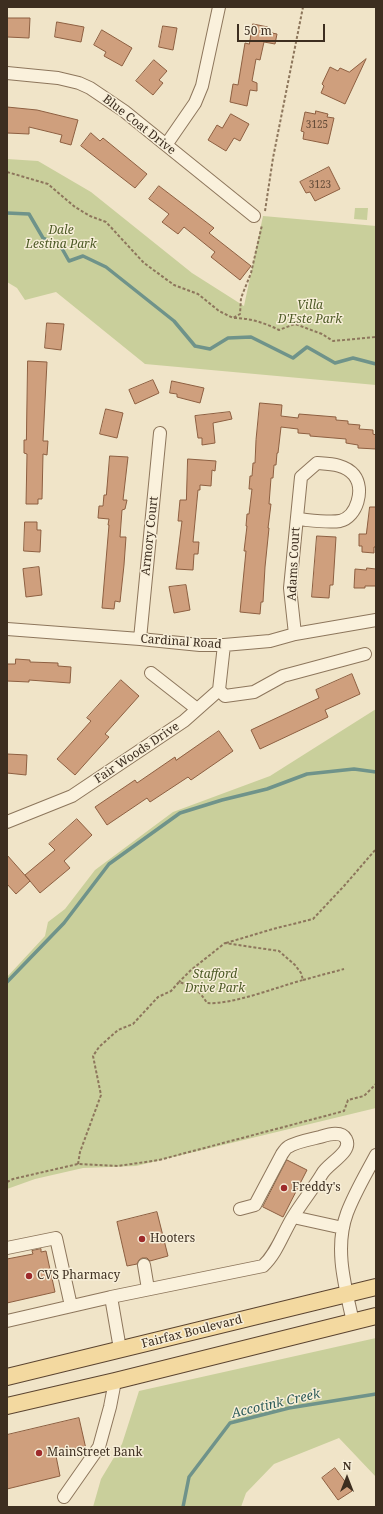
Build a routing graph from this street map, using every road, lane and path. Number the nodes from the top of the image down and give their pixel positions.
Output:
1 (219, 7) edge
2 (303, 7) edge
3 (7, 74) edge
4 (166, 145) junction
5 (7, 172) edge
6 (260, 218) junction
7 (256, 231) dead end
8 (260, 234) junction
9 (233, 318) junction
10 (376, 337) edge
11 (160, 433) dead end
12 (297, 519) junction
13 (376, 620) edge
14 (7, 629) edge
15 (295, 634) junction
16 (140, 639) junction
17 (224, 645) junction
18 (365, 654) dead end
19 (151, 673) dead end
20 (219, 690) junction
21 (197, 709) junction
22 (7, 822) edge
23 (376, 849) edge
24 (225, 944) junction
25 (344, 969) dead end
26 (303, 980) junction
27 (179, 982) junction
28 (376, 1084) edge
29 (376, 1155) edge
30 (78, 1164) junction
31 (7, 1182) edge
32 (240, 1209) dead end
33 (293, 1217) junction
34 (343, 1228) junction
35 (7, 1248) edge
36 (144, 1265) dead end
37 (376, 1286) edge
38 (148, 1289) junction
39 (346, 1293) junction
40 (111, 1297) junction
41 (71, 1306) junction
42 (376, 1316) edge
43 (7, 1321) edge
44 (353, 1322) junction
45 (120, 1349) junction
46 (12, 1375) edge
47 (115, 1381) junction
48 (7, 1406) edge
49 (64, 1497) dead end

1 - 4 street
2 - 6 path
3 - 4 street, Blue Coat Drive
4 - 6 street, Blue Coat Drive
5 - 9 path
6 - 8 path
7 - 8 path
8 - 9 path
9 - 10 path
11 - 16 street, Armory Court
12 - 12 street, Adams Court
12 - 15 street, Adams Court
13 - 15 street, Cardinal Road
14 - 16 street, Cardinal Road
15 - 17 street, Cardinal Road
16 - 17 street, Cardinal Road
17 - 20 street
18 - 20 street
19 - 21 street
20 - 21 street, Fair Woods Drive
21 - 22 street, Fair Woods Drive
23 - 24 path
24 - 26 path
24 - 27 path
25 - 26 path
26 - 27 path
27 - 30 path
28 - 30 path
29 - 34 street
30 - 31 path
32 - 33 street
33 - 34 street
33 - 38 street
34 - 39 street
35 - 41 street
36 - 38 street
37 - 39 main road, Fairfax Boulevard
38 - 40 street
39 - 44 street
39 - 45 main road, Fairfax Boulevard
40 - 41 street
40 - 45 street
41 - 43 street
42 - 44 main road
44 - 47 main road
45 - 46 main road, Fairfax Boulevard
47 - 48 main road
47 - 49 street

